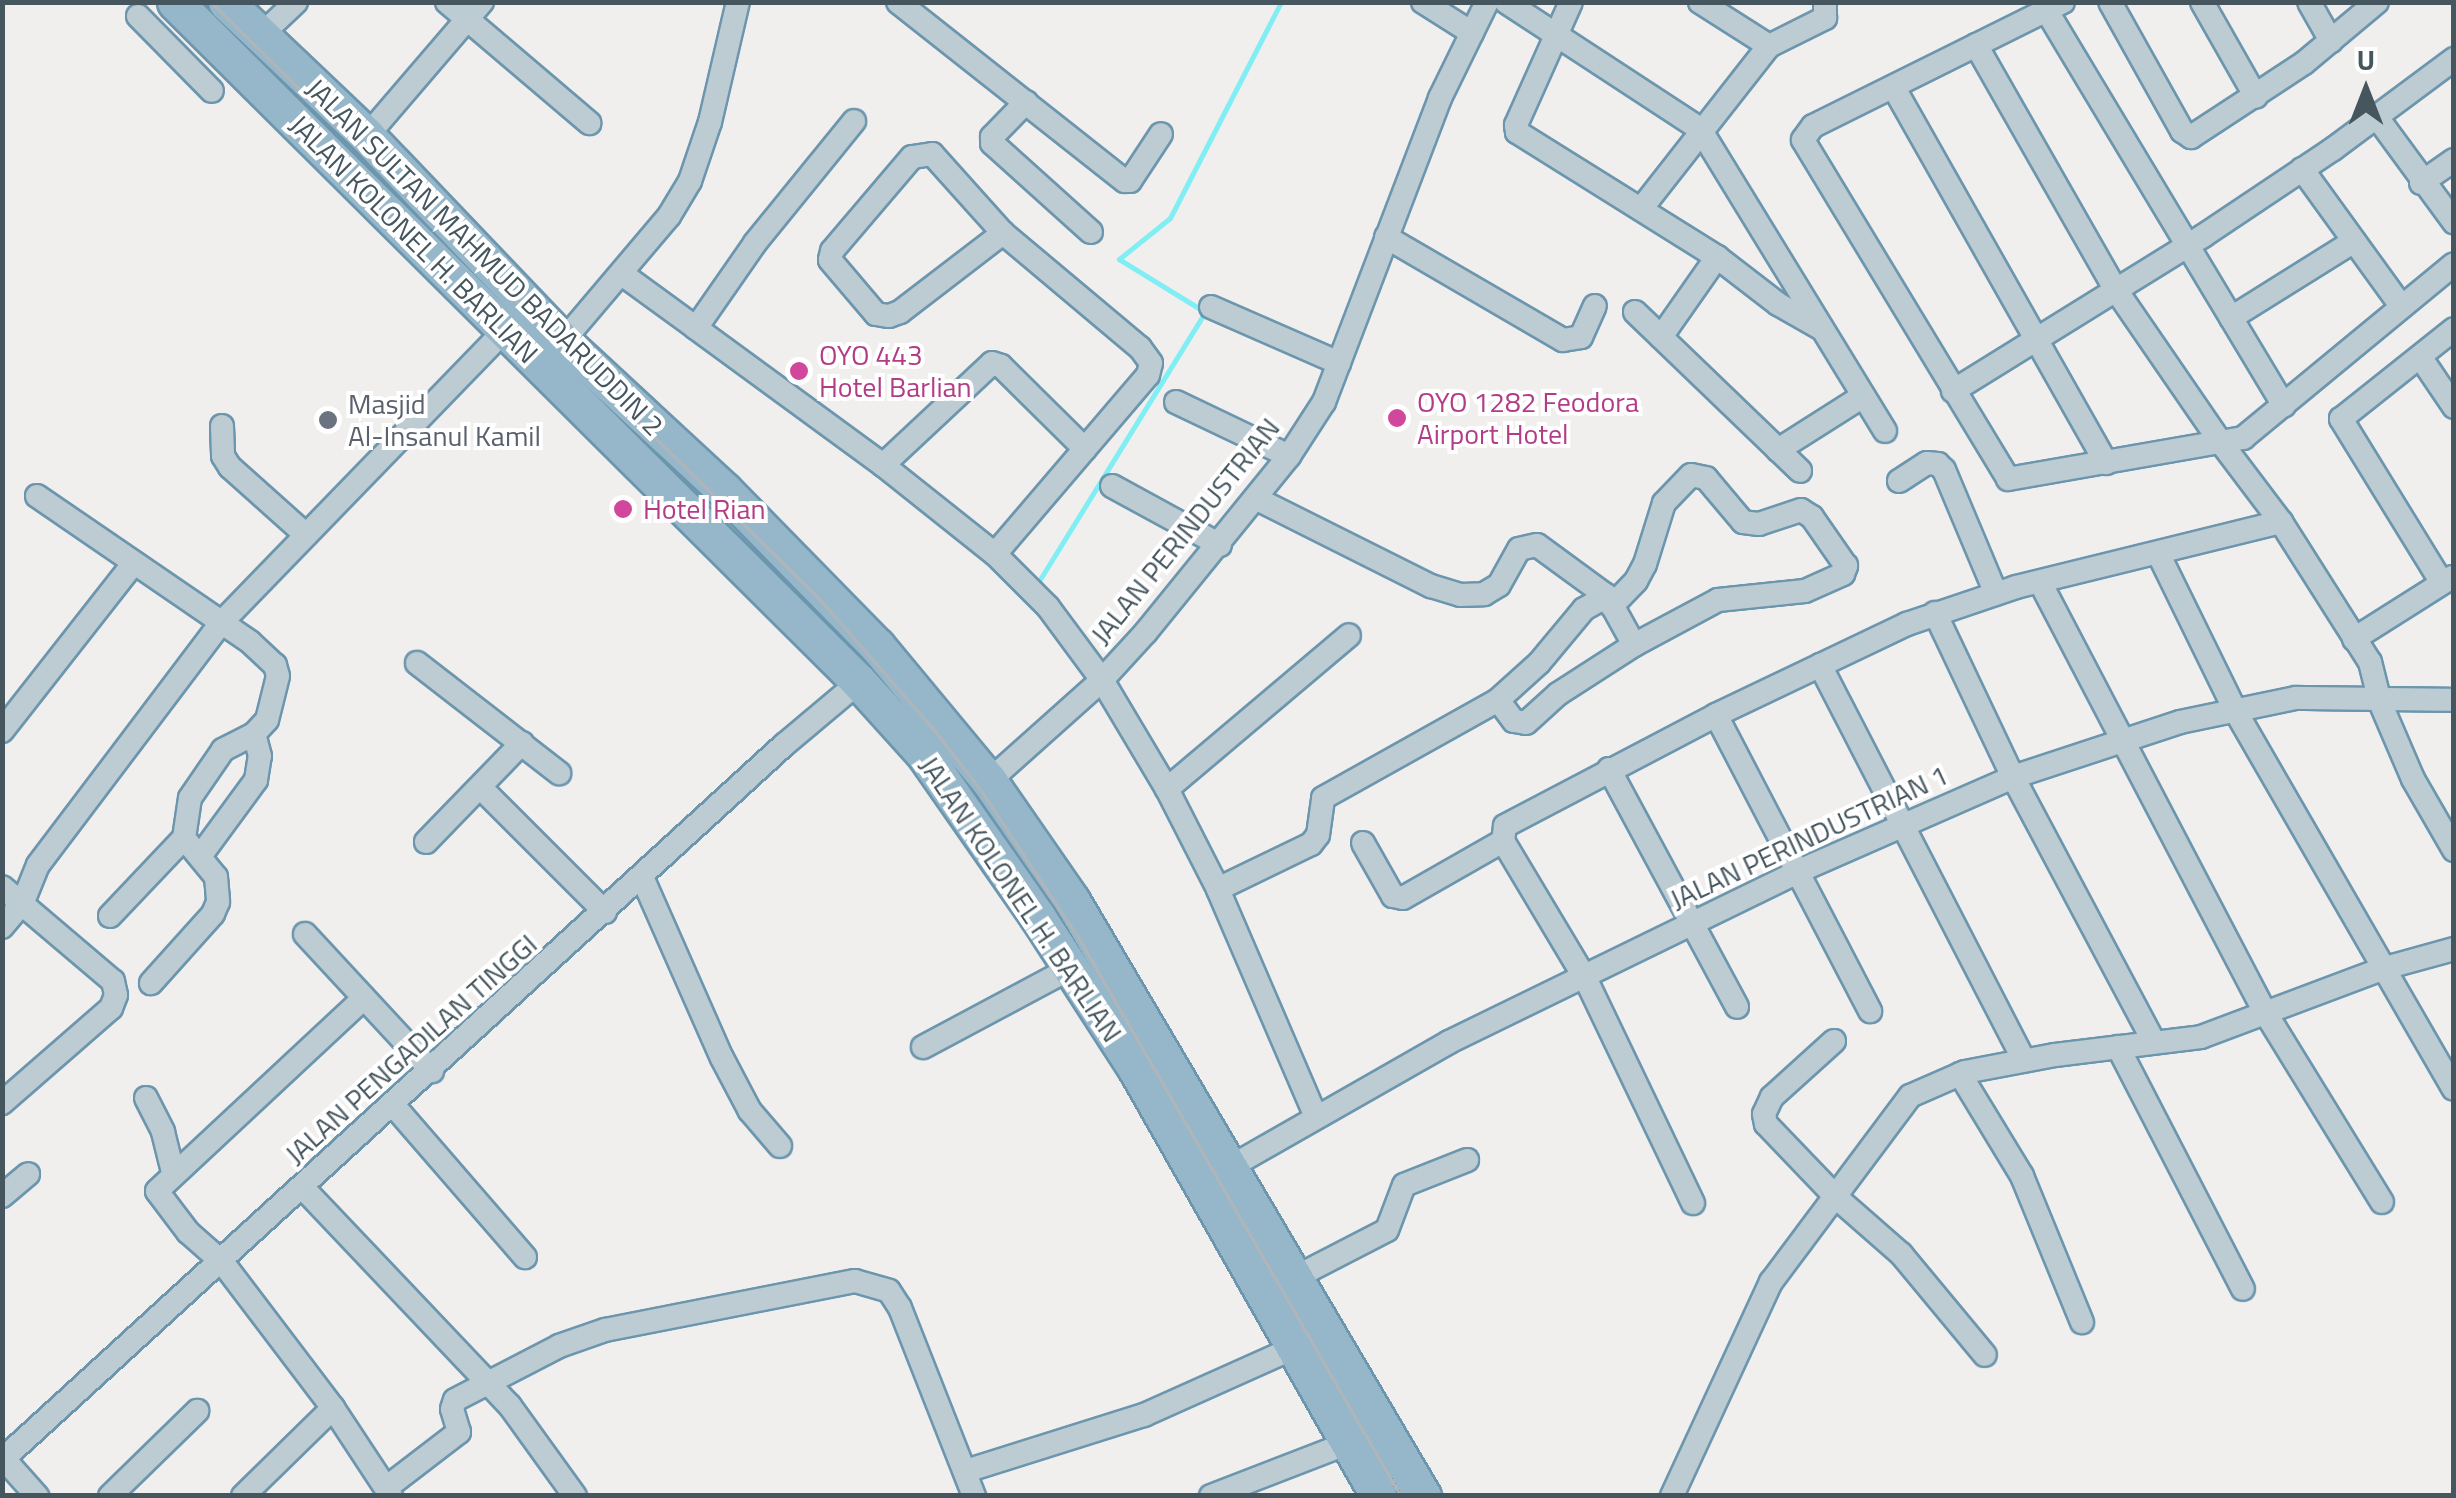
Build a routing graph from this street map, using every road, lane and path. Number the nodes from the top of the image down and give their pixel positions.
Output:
1 (226, 2) edge
2 (296, 2) edge
3 (447, 2) edge
4 (738, 2) edge
5 (898, 2) edge
6 (1423, 2) edge
7 (1487, 2) edge
8 (1506, 2) edge
9 (1571, 2) edge
10 (1700, 2) edge
11 (1825, 2) edge
12 (2110, 2) edge
13 (2202, 2) edge
14 (2309, 2) edge
15 (2376, 2) edge
16 (2056, 8) edge
17 (183, 10) edge
18 (475, 11) edge
19 (138, 16) dead end
20 (1555, 32) junction
21 (1472, 33) junction
22 (260, 37) junction
23 (2331, 41) junction
24 (164, 42) junction
25 (1976, 44) junction
26 (1769, 46) junction
27 (2454, 59) edge
28 (1894, 88) junction
29 (212, 90) dead end
30 (2256, 97) junction
31 (1026, 102) junction
32 (2376, 116) junction
33 (854, 120) dead end
34 (589, 123) dead end
35 (1700, 129) junction
36 (1161, 134) dead end
37 (367, 136) junction
38 (2454, 160) edge
39 (2302, 169) junction
40 (2421, 184) junction
41 (1640, 209) junction
42 (2454, 222) edge
43 (1003, 232) junction
44 (1091, 232) dead end
45 (1386, 237) junction
46 (2354, 241) junction
47 (2186, 246) junction
48 (1717, 257) junction
49 (2454, 264) edge
50 (622, 274) junction
51 (2116, 290) junction
52 (1595, 306) dead end
53 (1211, 307) dead end
54 (2402, 307) junction
55 (1635, 312) dead end
56 (2231, 318) junction
57 (696, 328) junction
58 (1823, 329) junction
59 (2454, 329) edge
60 (505, 330) junction
61 (1661, 337) junction
62 (2039, 338) junction
63 (563, 342) junction
64 (2421, 358) junction
65 (1339, 362) junction
66 (1953, 391) junction
67 (1864, 396) junction
68 (1176, 402) dead end
69 (2284, 406) junction
70 (2454, 407) edge
71 (222, 426) dead end
72 (1885, 431) dead end
73 (2222, 444) junction
74 (1085, 450) junction
75 (1778, 450) junction
76 (1290, 456) junction
77 (2106, 463) junction
78 (883, 465) junction
79 (1800, 471) dead end
80 (1899, 480) dead end
81 (1112, 486) dead end
82 (38, 496) dead end
83 (1257, 499) junction
84 (2281, 522) junction
85 (306, 535) junction
86 (1220, 545) junction
87 (995, 554) junction
88 (2159, 555) junction
89 (132, 565) junction
90 (2448, 580) edge
91 (2040, 582) junction
92 (1996, 594) junction
93 (1610, 601) junction
94 (1935, 613) junction
95 (222, 622) junction
96 (1350, 635) dead end
97 (2354, 639) junction
98 (1634, 645) junction
99 (417, 663) dead end
100 (1820, 664) junction
101 (1102, 680) junction
102 (859, 682) junction
103 (1498, 700) junction
104 (2454, 700) edge
105 (2380, 702) junction
106 (2236, 712) junction
107 (1716, 715) junction
108 (2, 731) edge
109 (254, 734) junction
110 (2122, 738) junction
111 (522, 743) junction
112 (1610, 769) junction
113 (559, 774) dead end
114 (2012, 777) junction
115 (989, 781) junction
116 (482, 789) junction
117 (1167, 789) junction
118 (1900, 824) junction
119 (184, 838) junction
120 (1503, 841) junction
121 (426, 842) dead end
122 (1363, 843) dead end
123 (2454, 850) edge
124 (202, 856) junction
125 (1798, 872) junction
126 (642, 877) junction
127 (2, 887) edge
128 (1218, 889) junction
129 (23, 902) junction
130 (605, 912) junction
131 (110, 916) dead end
132 (1692, 925) junction
133 (2, 927) edge
134 (305, 934) dead end
135 (2454, 950) edge
136 (1071, 968) junction
137 (2385, 968) junction
138 (1585, 978) junction
139 (151, 983) dead end
140 (364, 998) junction
141 (1737, 1007) dead end
142 (1870, 1011) dead end
143 (2265, 1012) junction
144 (1834, 1041) dead end
145 (2154, 1042) junction
146 (923, 1047) dead end
147 (2118, 1047) junction
148 (2024, 1061) junction
149 (432, 1070) junction
150 (1960, 1074) junction
151 (2454, 1088) edge
152 (146, 1098) dead end
153 (2, 1104) edge
154 (394, 1106) junction
155 (1316, 1117) junction
156 (780, 1146) dead end
157 (1468, 1160) dead end
158 (1232, 1166) junction
159 (174, 1172) junction
160 (28, 1174) dead end
161 (304, 1188) junction
162 (2, 1196) edge
163 (1837, 1198) junction
164 (2382, 1202) dead end
165 (1693, 1203) dead end
166 (525, 1257) dead end
167 (222, 1262) junction
168 (1296, 1276) junction
169 (2243, 1289) dead end
170 (2082, 1322) dead end
171 (1296, 1348) junction
172 (1985, 1355) dead end
173 (485, 1382) junction
174 (333, 1408) junction
175 (196, 1411) dead end
176 (1351, 1442) junction
177 (3, 1460) edge
178 (966, 1472) junction
179 (388, 1492) edge
180 (36, 1496) edge
181 (110, 1496) edge
182 (243, 1496) edge
183 (575, 1496) edge
184 (974, 1496) edge
185 (1211, 1496) edge
186 (1379, 1496) edge
187 (1423, 1496) edge
188 (1672, 1496) edge

1 - 22 highway, JALAN SULTAN MAHMUD BADARUDDIN 2
2 - 22 street
3 - 18 street
4 - 50 street
5 - 31 street
6 - 21 street
7 - 21 street, JALAN PERINDUSTRIAN
8 - 20 street
9 - 20 street
10 - 26 street
11 - 26 street
12 - 30 street
13 - 30 street
14 - 23 street
15 - 23 street
16 - 25 street
16 - 47 street
17 - 24 street
17 - 60 highway, JALAN KOLONEL H. BARLIAN
18 - 34 street
18 - 37 street
19 - 24 street
20 - 35 street
20 - 41 street
21 - 45 street, JALAN PERINDUSTRIAN
22 - 37 highway, JALAN SULTAN MAHMUD BADARUDDIN 2
23 - 30 street
24 - 29 street
25 - 28 street
25 - 51 street
26 - 35 street
27 - 32 street
28 - 62 street
28 - 66 street
31 - 36 street
31 - 44 street
32 - 39 street
32 - 40 street
33 - 57 street
35 - 41 street
35 - 58 street
37 - 63 highway, JALAN SULTAN MAHMUD BADARUDDIN 2
38 - 40 street
39 - 46 street
39 - 47 street
40 - 42 street
41 - 48 street
43 - 43 street
43 - 74 street
45 - 52 street
45 - 65 street, JALAN PERINDUSTRIAN
46 - 54 street
46 - 56 street
47 - 51 street
47 - 56 street
48 - 58 street
48 - 61 street
49 - 54 street
50 - 57 street
50 - 63 street
51 - 62 street
51 - 73 street
53 - 65 street
54 - 69 street
55 - 61 street
56 - 69 street
57 - 78 street
58 - 67 street
59 - 64 street
60 - 85 street
60 - 102 highway, JALAN KOLONEL H. BARLIAN
61 - 75 street
62 - 66 street
62 - 77 street
63 - 115 highway, JALAN SULTAN MAHMUD BADARUDDIN 2
64 - 70 street
64 - 90 street
65 - 76 street, JALAN PERINDUSTRIAN
66 - 77 street
67 - 72 street
67 - 75 street
68 - 76 street
69 - 73 street
71 - 85 street
73 - 77 street
73 - 84 street
74 - 78 street
74 - 87 street
75 - 79 street
76 - 83 street, JALAN PERINDUSTRIAN
78 - 87 street
80 - 92 street
81 - 86 street
82 - 89 street
83 - 86 street, JALAN PERINDUSTRIAN
83 - 93 street
84 - 88 street
84 - 97 street
85 - 95 street
86 - 101 street, JALAN PERINDUSTRIAN
87 - 101 street
88 - 91 street
88 - 106 street
89 - 95 street
89 - 108 street
90 - 97 street
91 - 92 street
91 - 110 street
92 - 94 street
93 - 98 street
93 - 98 street
93 - 103 street
94 - 100 street
94 - 114 street
95 - 109 street
95 - 129 street
96 - 117 street
97 - 105 street
98 - 103 street
99 - 111 street
100 - 107 street
100 - 118 street
101 - 115 street, JALAN PERINDUSTRIAN
101 - 117 street
102 - 126 street, JALAN PENGADILAN TINGGI
102 - 136 highway, JALAN KOLONEL H. BARLIAN
103 - 128 street
104 - 105 street, JALAN PERINDUSTRIAN 1
105 - 106 street, JALAN PERINDUSTRIAN 1
105 - 123 street
106 - 110 street, JALAN PERINDUSTRIAN 1
106 - 137 street
107 - 112 street
107 - 125 street
109 - 119 street
109 - 124 street
110 - 114 street, JALAN PERINDUSTRIAN 1
110 - 143 street
111 - 113 street
111 - 116 street
112 - 120 street
112 - 132 street
114 - 118 street, JALAN PERINDUSTRIAN 1
114 - 145 street
115 - 158 highway, JALAN SULTAN MAHMUD BADARUDDIN 2
116 - 121 street
116 - 130 street
117 - 128 street
118 - 125 street, JALAN PERINDUSTRIAN 1
118 - 148 street
119 - 124 street
119 - 131 street
120 - 122 street
120 - 138 street
124 - 139 street
125 - 132 street, JALAN PERINDUSTRIAN 1
125 - 142 street
126 - 130 street, JALAN PENGADILAN TINGGI
126 - 156 street
127 - 129 street
128 - 155 street
129 - 133 street
129 - 153 street
130 - 149 street, JALAN PENGADILAN TINGGI
132 - 138 street, JALAN PERINDUSTRIAN 1
132 - 141 street
134 - 140 street
135 - 137 street
136 - 146 street
136 - 171 highway, JALAN KOLONEL H. BARLIAN
137 - 143 street
137 - 151 street
138 - 155 street, JALAN PERINDUSTRIAN 1
138 - 165 street
140 - 149 street
140 - 159 street
143 - 145 street
143 - 164 street
144 - 163 street
145 - 147 street
147 - 148 street
147 - 169 street
148 - 150 street
149 - 154 street, JALAN PENGADILAN TINGGI
150 - 163 street
150 - 170 street
152 - 159 street
154 - 161 street, JALAN PENGADILAN TINGGI
154 - 166 street
155 - 158 street, JALAN PERINDUSTRIAN 1
157 - 168 street
158 - 168 highway, JALAN SULTAN MAHMUD BADARUDDIN 2
159 - 167 street
160 - 162 street
161 - 167 street, JALAN PENGADILAN TINGGI
161 - 173 street
163 - 172 street
163 - 188 street
167 - 174 street
167 - 177 street, JALAN PENGADILAN TINGGI
168 - 187 highway, JALAN SULTAN MAHMUD BADARUDDIN 2
171 - 176 highway, JALAN KOLONEL H. BARLIAN
171 - 178 street
173 - 178 street
173 - 179 street
173 - 183 street
174 - 179 street
174 - 182 street
175 - 181 street
176 - 185 street
176 - 186 highway, JALAN KOLONEL H. BARLIAN
177 - 180 street
178 - 184 street

